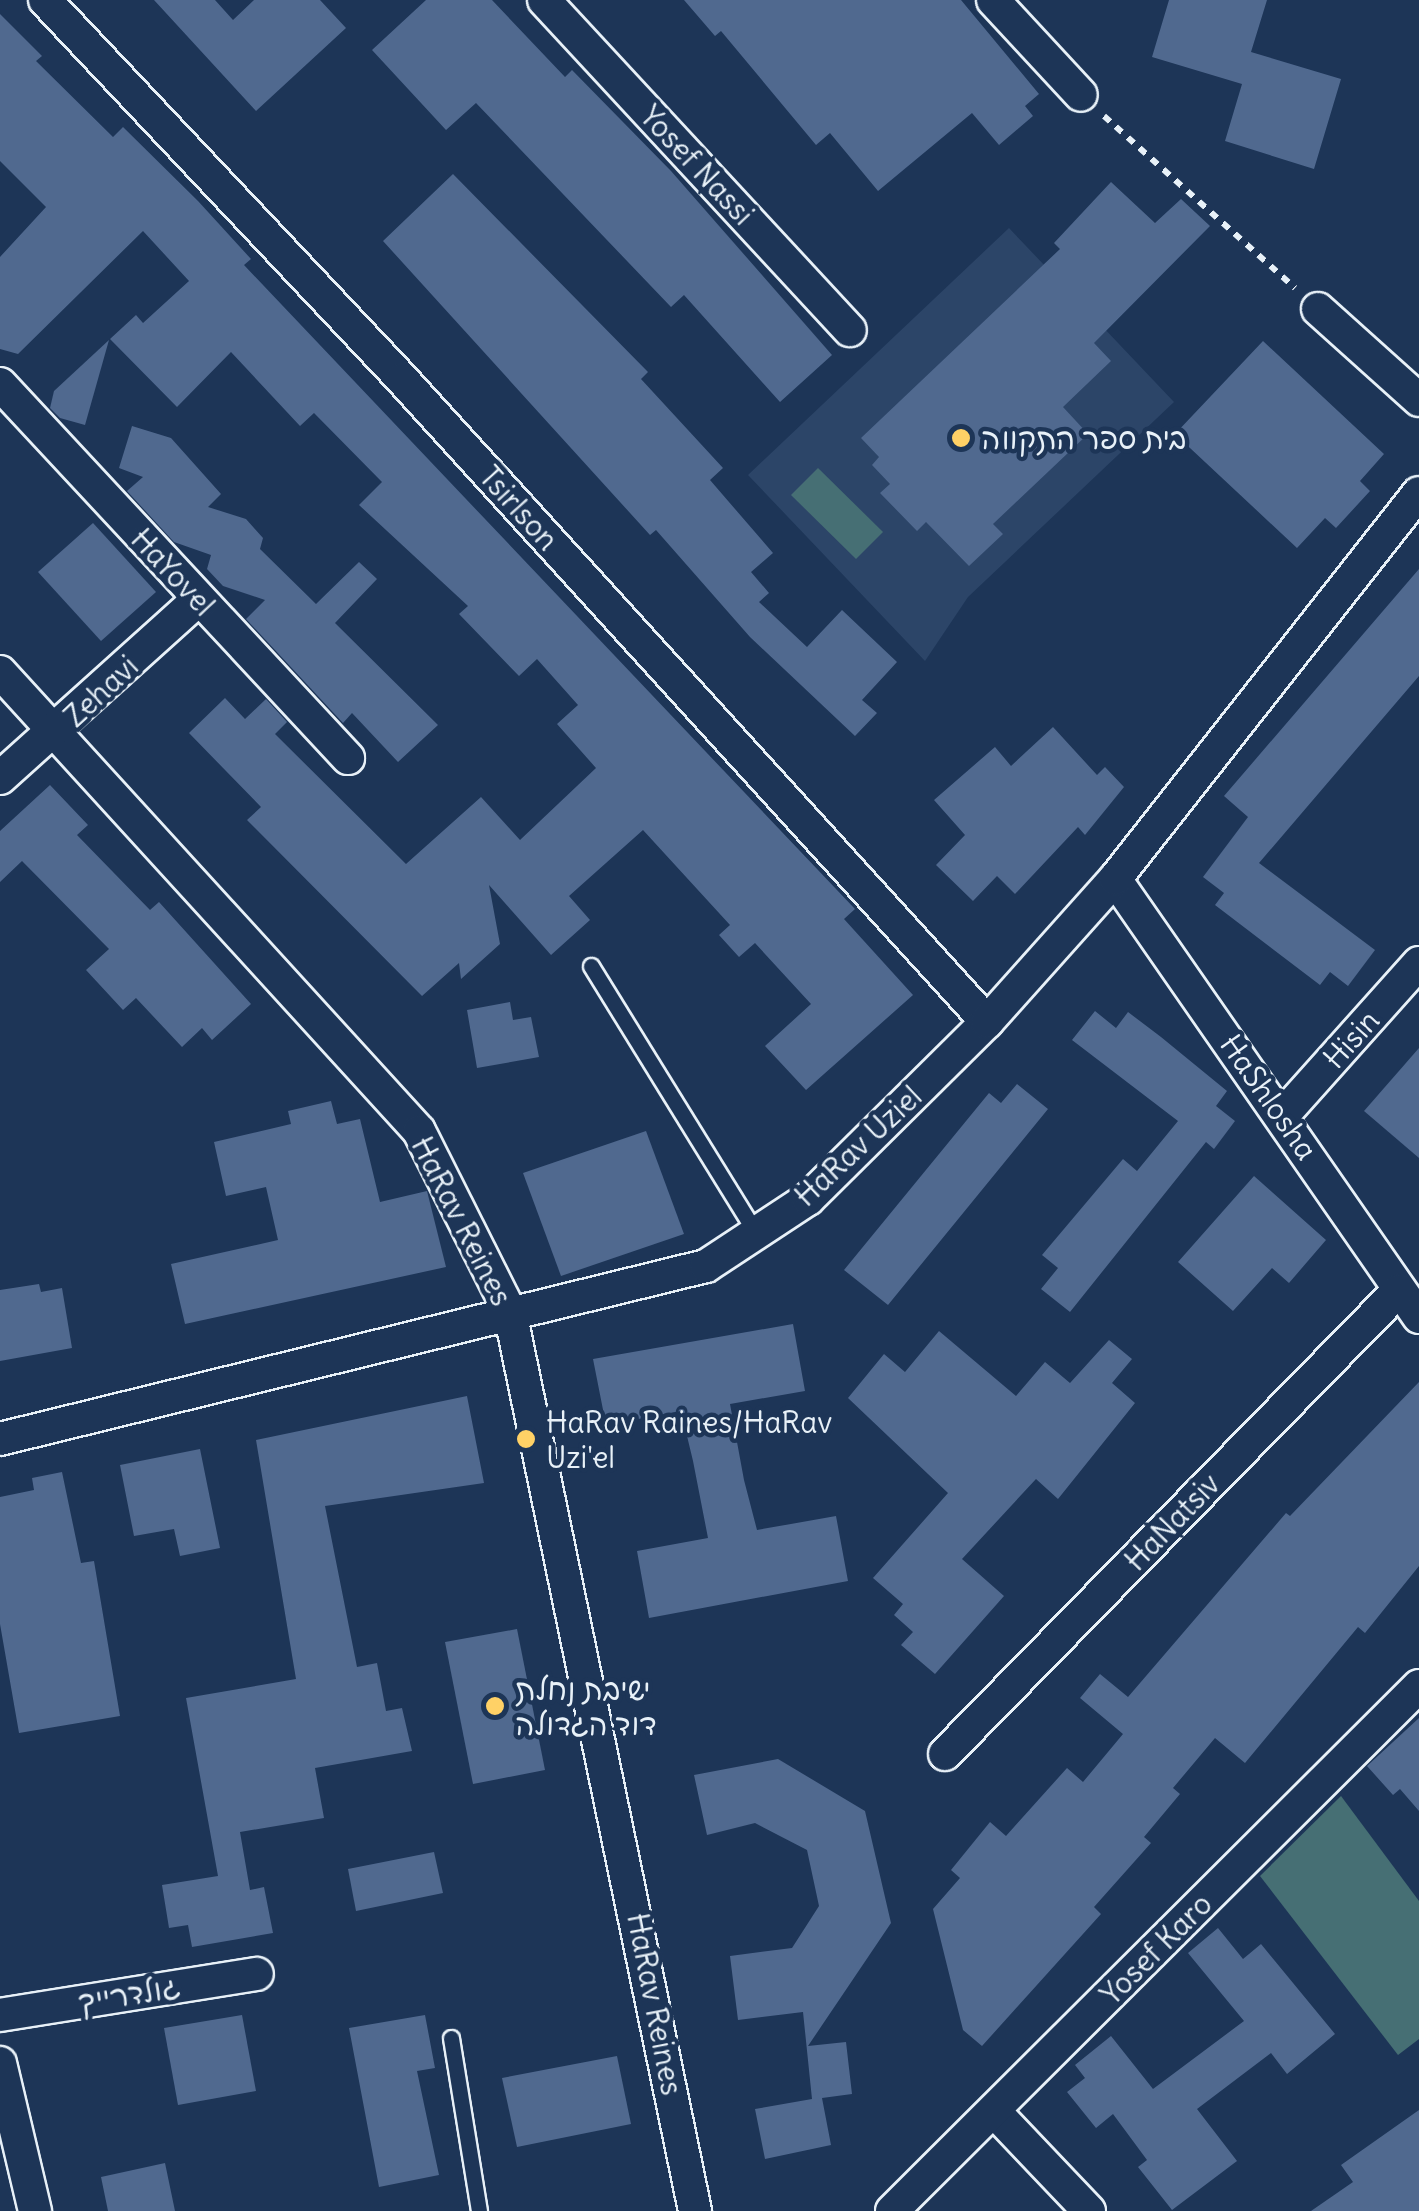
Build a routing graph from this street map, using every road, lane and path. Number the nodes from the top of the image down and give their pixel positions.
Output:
1 (45, 0) edge
2 (544, 0) edge
3 (993, 0) edge
4 (1080, 95) joint
5 (1318, 309) joint
6 (850, 330) dead end
7 (0, 384) edge
8 (1419, 400) edge
9 (1419, 493) edge
10 (198, 600) junction
11 (0, 672) edge
12 (56, 734) junction
13 (348, 758) dead end
14 (0, 778) edge
15 (1116, 879) junction
16 (1419, 963) edge
17 (591, 966) dead end
18 (987, 1022) junction
19 (1283, 1114) junction
20 (756, 1233) junction
21 (1399, 1290) junction
22 (510, 1312) junction
23 (1419, 1317) edge
24 (0, 1439) edge
25 (1419, 1686) edge
26 (945, 1754) dead end
27 (257, 1974) dead end
28 (0, 2015) edge
29 (452, 2038) dead end
30 (0, 2063) edge
31 (994, 2110) junction
32 (36, 2211) edge
33 (479, 2211) edge
34 (696, 2211) edge
35 (892, 2211) edge
36 (1089, 2211) edge

1 - 18 street, Tsirlson
2 - 6 street, Yosef Nassi
3 - 4 street
4 - 5 path
5 - 8 street
7 - 10 street, HaYovel
9 - 15 street, HaRav Uziel
10 - 12 street, Zehavi
10 - 13 street, HaYovel
11 - 12 street, HaRav Reines
12 - 14 street, Zehavi
12 - 22 street, HaRav Reines
15 - 18 street, HaRav Uziel
15 - 19 street, HaShlosha
16 - 19 street, Hisin
17 - 20 lane
18 - 20 street, HaRav Uziel
19 - 21 street, HaShlosha
20 - 22 street, HaRav Uziel
21 - 23 street, HaShlosha
21 - 26 street, HaNatsiv
22 - 24 street, HaRav Uziel
22 - 34 street, HaRav Reines
25 - 31 street, Yosef Karo
27 - 28 street, גולדרייך
29 - 33 lane
30 - 32 street
31 - 35 street, Yosef Karo
31 - 36 street

